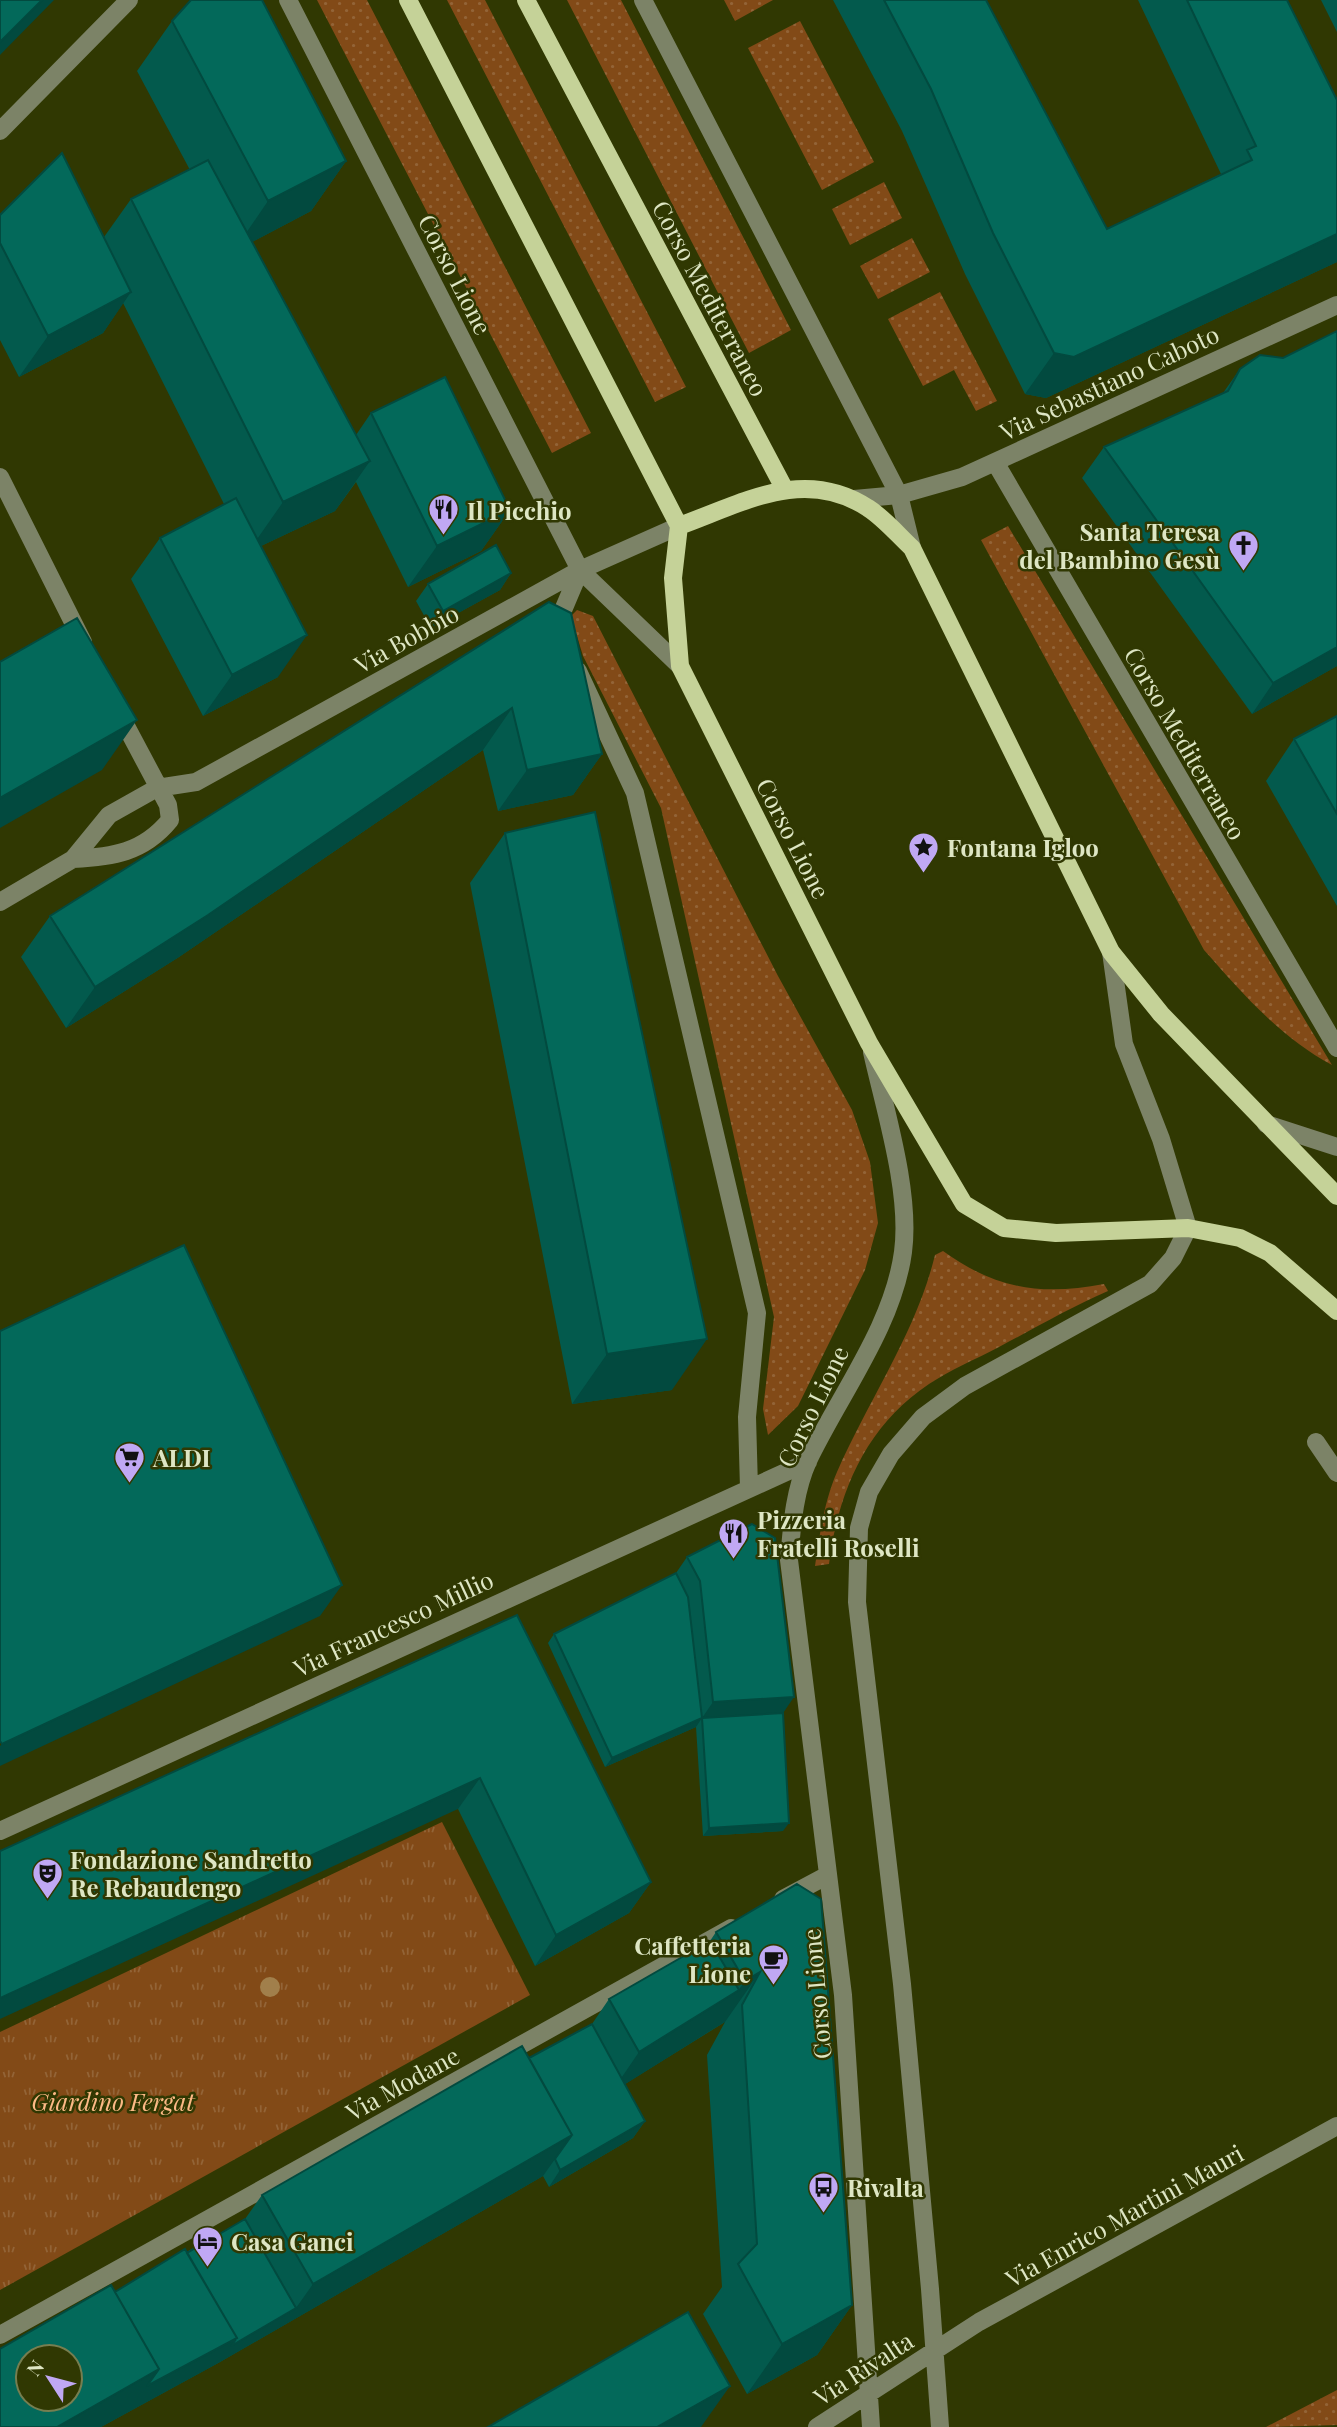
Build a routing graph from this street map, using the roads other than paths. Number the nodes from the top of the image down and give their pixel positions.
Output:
1 (129, 0) edge
2 (288, 0) edge
3 (408, 0) edge
4 (526, 0) edge
5 (643, 0) edge
6 (0, 131) edge
7 (1337, 305) edge
8 (995, 462) junction
9 (0, 477) edge
10 (784, 488) junction
11 (899, 495) junction
12 (854, 499) junction
13 (679, 526) junction
14 (912, 548) junction
15 (580, 570) junction
16 (90, 657) edge
17 (680, 666) junction
18 (109, 693) edge
19 (157, 788) junction
20 (73, 859) junction
21 (0, 902) edge
22 (1111, 951) junction
23 (869, 1043) junction
24 (1337, 1048) edge
25 (1266, 1124) junction
26 (1337, 1147) edge
27 (1337, 1196) edge
28 (1188, 1228) junction
29 (1337, 1311) edge
30 (1316, 1442) dead end
31 (808, 1462) junction
32 (1337, 1473) edge
33 (749, 1488) junction
34 (0, 1831) edge
35 (828, 1874) junction
36 (765, 1909) edge
37 (741, 1922) edge
38 (1337, 2126) edge
39 (0, 2335) edge
40 (936, 2350) junction
41 (870, 2394) junction
42 (817, 2427) edge
43 (870, 2427) edge
44 (940, 2427) edge

1 - 6 street
2 - 15 street, Corso Lione
3 - 13 main road
4 - 10 main road, Corso Mediterraneo
5 - 11 street
7 - 8 street, Via Sebastiano Caboto
8 - 11 street, Via Sebastiano Caboto
8 - 24 street, Corso Mediterraneo
9 - 16 street
10 - 12 main road
10 - 13 main road
11 - 12 street
11 - 14 street
12 - 14 main road
13 - 15 street, Via Bobbio
13 - 17 main road, Corso Lione
14 - 22 main road
15 - 17 street, Corso Lione
15 - 19 street, Via Bobbio
15 - 33 street, Corso Lione
17 - 23 main road, Corso Lione
18 - 19 street
19 - 20 street, Via Bobbio
19 - 20 street, Via Bobbio
20 - 21 street, Via Bobbio
22 - 25 main road
22 - 28 street
23 - 28 main road
23 - 31 street, Corso Lione
25 - 26 street
25 - 27 main road
28 - 29 main road
28 - 40 street
30 - 32 street
31 - 33 street, Via Francesco Millio
31 - 35 street, Corso Lione
33 - 34 street, Via Francesco Millio
35 - 36 street
35 - 41 street, Corso Lione
37 - 39 street, Via Modane
38 - 40 street, Via Enrico Martini Mauri
40 - 41 street, Via Rivalta
40 - 44 street
41 - 42 street, Via Rivalta
41 - 43 street, Corso Lione

